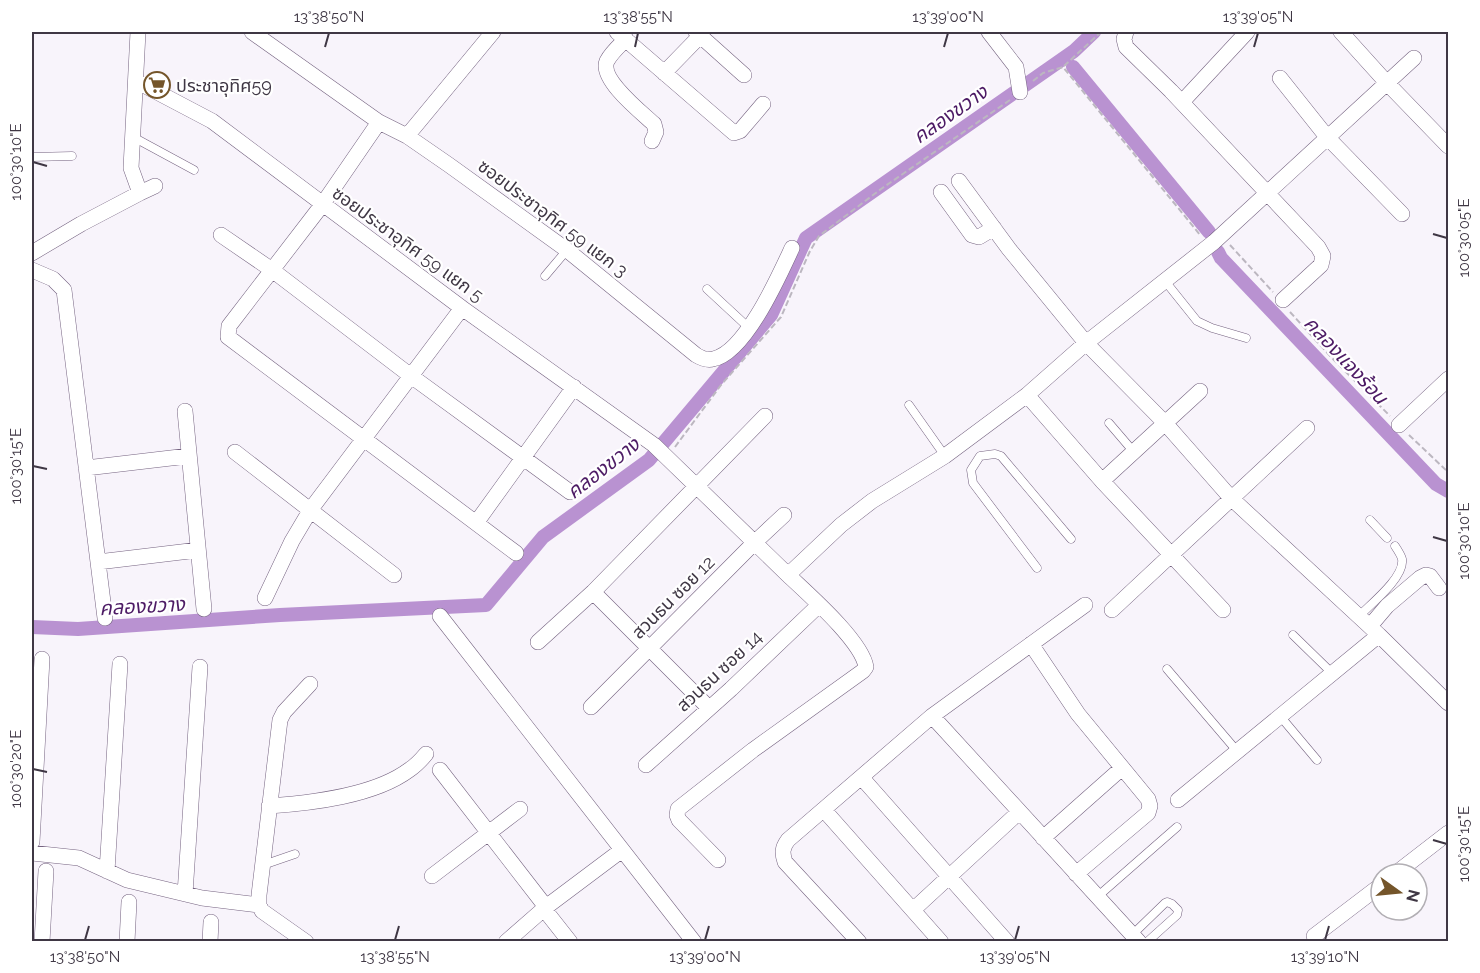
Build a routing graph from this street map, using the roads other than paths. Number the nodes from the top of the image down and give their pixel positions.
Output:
1 (138, 32) edge
2 (252, 32) edge
3 (493, 32) edge
4 (989, 32) edge
5 (1126, 32) edge
6 (1247, 32) edge
7 (1341, 32) edge
8 (698, 34) edge
9 (621, 35) edge
10 (1414, 58) dead end
11 (664, 73) junction
12 (744, 75) dead end
13 (1280, 78) dead end
14 (136, 81) junction
15 (1387, 83) junction
16 (1020, 89) road end
17 (1182, 102) junction
18 (763, 104) dead end
19 (379, 122) junction
20 (407, 136) junction
21 (133, 137) junction
22 (1328, 137) junction
23 (652, 141) dead end
24 (1449, 146) edge
25 (72, 156) dead end
26 (32, 157) edge
27 (194, 170) dead end
28 (959, 180) dead end
29 (155, 186) dead end
30 (941, 192) dead end
31 (1268, 192) junction
32 (140, 193) junction
33 (322, 205) junction
34 (1402, 214) dead end
35 (994, 228) junction
36 (221, 235) dead end
37 (792, 248) dead end
38 (567, 250) junction
39 (32, 253) edge
40 (32, 270) edge
41 (272, 270) junction
42 (545, 276) dead end
43 (1165, 281) junction
44 (707, 289) dead end
45 (1281, 300) road end
46 (462, 308) junction
47 (748, 327) junction
48 (1246, 338) dead end
49 (1086, 343) junction
50 (411, 376) junction
51 (1449, 380) edge
52 (574, 387) junction
53 (1200, 391) dead end
54 (1027, 395) junction
55 (909, 405) dead end
56 (185, 411) dead end
57 (765, 416) dead end
58 (1109, 423) dead end
59 (1164, 423) junction
60 (1399, 425) road end
61 (1307, 428) dead end
62 (969, 438) junction
63 (364, 439) junction
64 (235, 452) dead end
65 (1134, 452) junction
66 (188, 456) junction
67 (945, 456) junction
68 (980, 456) junction
69 (523, 458) junction
70 (86, 468) junction
71 (1102, 481) junction
72 (696, 485) junction
73 (570, 492) dead end
74 (1232, 498) junction
75 (311, 509) junction
76 (784, 515) dead end
77 (1370, 520) dead end
78 (476, 523) junction
79 (1387, 538) dead end
80 (1071, 539) dead end
81 (754, 543) junction
82 (1395, 546) dead end
83 (198, 550) junction
84 (516, 553) dead end
85 (1171, 555) junction
86 (98, 562) junction
87 (1037, 568) dead end
88 (394, 575) dead end
89 (788, 575) junction
90 (1439, 588) dead end
91 (593, 592) junction
92 (265, 598) dead end
93 (819, 605) junction
94 (1085, 605) dead end
95 (204, 609) dead end
96 (1112, 610) dead end
97 (1223, 610) dead end
98 (440, 616) dead end
99 (105, 618) dead end
100 (1369, 625) junction
101 (1293, 635) dead end
102 (538, 642) dead end
103 (1031, 644) junction
104 (648, 649) junction
105 (42, 659) dead end
106 (120, 664) dead end
107 (200, 666) dead end
108 (1167, 669) dead end
109 (1332, 673) junction
110 (310, 684) dead end
111 (36, 690) edge
112 (1449, 703) edge
113 (591, 707) dead end
114 (708, 708) junction
115 (932, 716) junction
116 (1281, 716) junction
117 (35, 731) edge
118 (1237, 751) junction
119 (426, 754) dead end
120 (1317, 760) dead end
121 (646, 765) dead end
122 (1122, 768) junction
123 (440, 770) dead end
124 (862, 778) junction
125 (1178, 800) dead end
126 (269, 806) junction
127 (520, 809) dead end
128 (824, 810) junction
129 (1019, 812) junction
130 (1177, 827) dead end
131 (490, 833) junction
132 (1449, 833) edge
133 (1042, 838) junction
134 (32, 842) edge
135 (622, 850) junction
136 (32, 853) edge
137 (295, 854) dead end
138 (718, 860) dead end
139 (1411, 862) edge
140 (263, 865) junction
141 (46, 871) dead end
142 (107, 871) junction
143 (1076, 874) junction
144 (432, 876) dead end
145 (950, 878) junction
146 (185, 894) junction
147 (1369, 894) edge
148 (1097, 897) junction
149 (129, 902) dead end
150 (259, 905) junction
151 (545, 908) junction
152 (913, 910) junction
153 (211, 922) dead end
154 (1314, 936) dead end
155 (1132, 939) edge
156 (42, 942) edge
157 (127, 942) edge
158 (210, 942) edge
159 (306, 942) edge
160 (506, 942) edge
161 (570, 942) edge
162 (694, 942) edge
163 (859, 942) edge
164 (941, 942) edge
165 (1007, 942) edge
166 (1147, 942) edge

1 - 14 street
2 - 19 street, ซอยประชาอุทิศ 59 แยก 3
3 - 20 street
4 - 16 street
5 - 17 street
6 - 17 street
7 - 15 street
8 - 11 street
8 - 12 street
9 - 11 street
9 - 23 street
10 - 15 street
11 - 18 street
13 - 22 street
14 - 21 street
14 - 33 street, ซอยประชาอุทิศ 59 แยก 5
15 - 22 street
15 - 24 street
17 - 31 street
19 - 20 street, ซอยประชาอุทิศ 59 แยก 3
19 - 33 street
20 - 38 street, ซอยประชาอุทิศ 59 แยก 3
21 - 27 lane
21 - 32 street
22 - 31 street
22 - 34 street
25 - 26 lane
28 - 35 street
29 - 32 street
30 - 35 street
31 - 43 street
31 - 45 street
32 - 39 street
33 - 41 street
33 - 46 street, ซอยประชาอุทิศ 59 แยก 5
35 - 49 street
36 - 41 street
37 - 47 street, ซอยประชาอุทิศ 59 แยก 3
38 - 42 lane
38 - 47 street, ซอยประชาอุทิศ 59 แยก 3
40 - 70 street
41 - 50 street
41 - 63 street
43 - 48 lane
43 - 49 street
44 - 47 lane
46 - 50 street
46 - 52 street, ซอยประชาอุทิศ 59 แยก 5
49 - 54 street
49 - 59 street
50 - 63 street
50 - 69 street
51 - 60 street
52 - 69 street
52 - 72 street, ซอยประชาอุทิศ 59 แยก 5
53 - 59 street
54 - 62 street
54 - 71 street
55 - 67 lane
56 - 66 street
57 - 72 street
58 - 65 lane
59 - 65 street
59 - 74 street
61 - 74 street
62 - 67 street
62 - 68 lane
63 - 75 street
63 - 78 street
64 - 75 street
65 - 71 street
66 - 70 street
66 - 83 street
67 - 89 street
68 - 80 lane
68 - 87 lane
69 - 73 street
69 - 78 street
70 - 86 street
71 - 85 street
72 - 81 street, ซอยประชาอุทิศ 59 แยก 5
72 - 91 street
74 - 85 street
74 - 100 street
75 - 88 street
75 - 92 street
76 - 81 street, สวนธน ซอย 12
77 - 79 lane
78 - 84 street
81 - 89 street, ซอยประชาอุทิศ 59 แยก 5
81 - 104 street, สวนธน ซอย 12
82 - 100 lane
83 - 86 street
83 - 95 street
85 - 96 street
85 - 97 street
86 - 99 street
89 - 93 street, ซอยประชาอุทิศ 59 แยก 5
90 - 100 street
91 - 102 street
91 - 104 street
93 - 114 street, สวนธน ซอย 14
93 - 138 street, ซอยประชาอุทิศ 59 แยก 5
94 - 103 street
98 - 135 street
100 - 109 street
100 - 112 street
101 - 109 lane
103 - 115 street
103 - 122 street
104 - 113 street, สวนธน ซอย 12
104 - 114 street
105 - 111 street
106 - 142 street
107 - 146 street
108 - 118 lane
109 - 116 street
110 - 126 street
111 - 117 street
114 - 121 street, สวนธน ซอย 14
115 - 124 street
115 - 129 street
116 - 118 street
116 - 120 lane
117 - 134 street
118 - 125 street
119 - 126 street
122 - 133 street
122 - 143 street
123 - 131 street
124 - 128 street
124 - 145 street
126 - 140 street
127 - 131 street
128 - 152 street
128 - 163 street
129 - 133 street
129 - 145 street
130 - 148 lane
131 - 144 street
131 - 151 street
132 - 139 street
133 - 143 street
135 - 151 street
135 - 162 street
136 - 142 street
137 - 140 lane
140 - 150 street
141 - 156 street
142 - 146 street
143 - 148 street
145 - 152 street
145 - 165 street
146 - 150 street
147 - 154 street
148 - 155 street
149 - 157 street
150 - 159 street
151 - 160 street
151 - 161 street
152 - 164 street
153 - 158 street
155 - 166 lane

